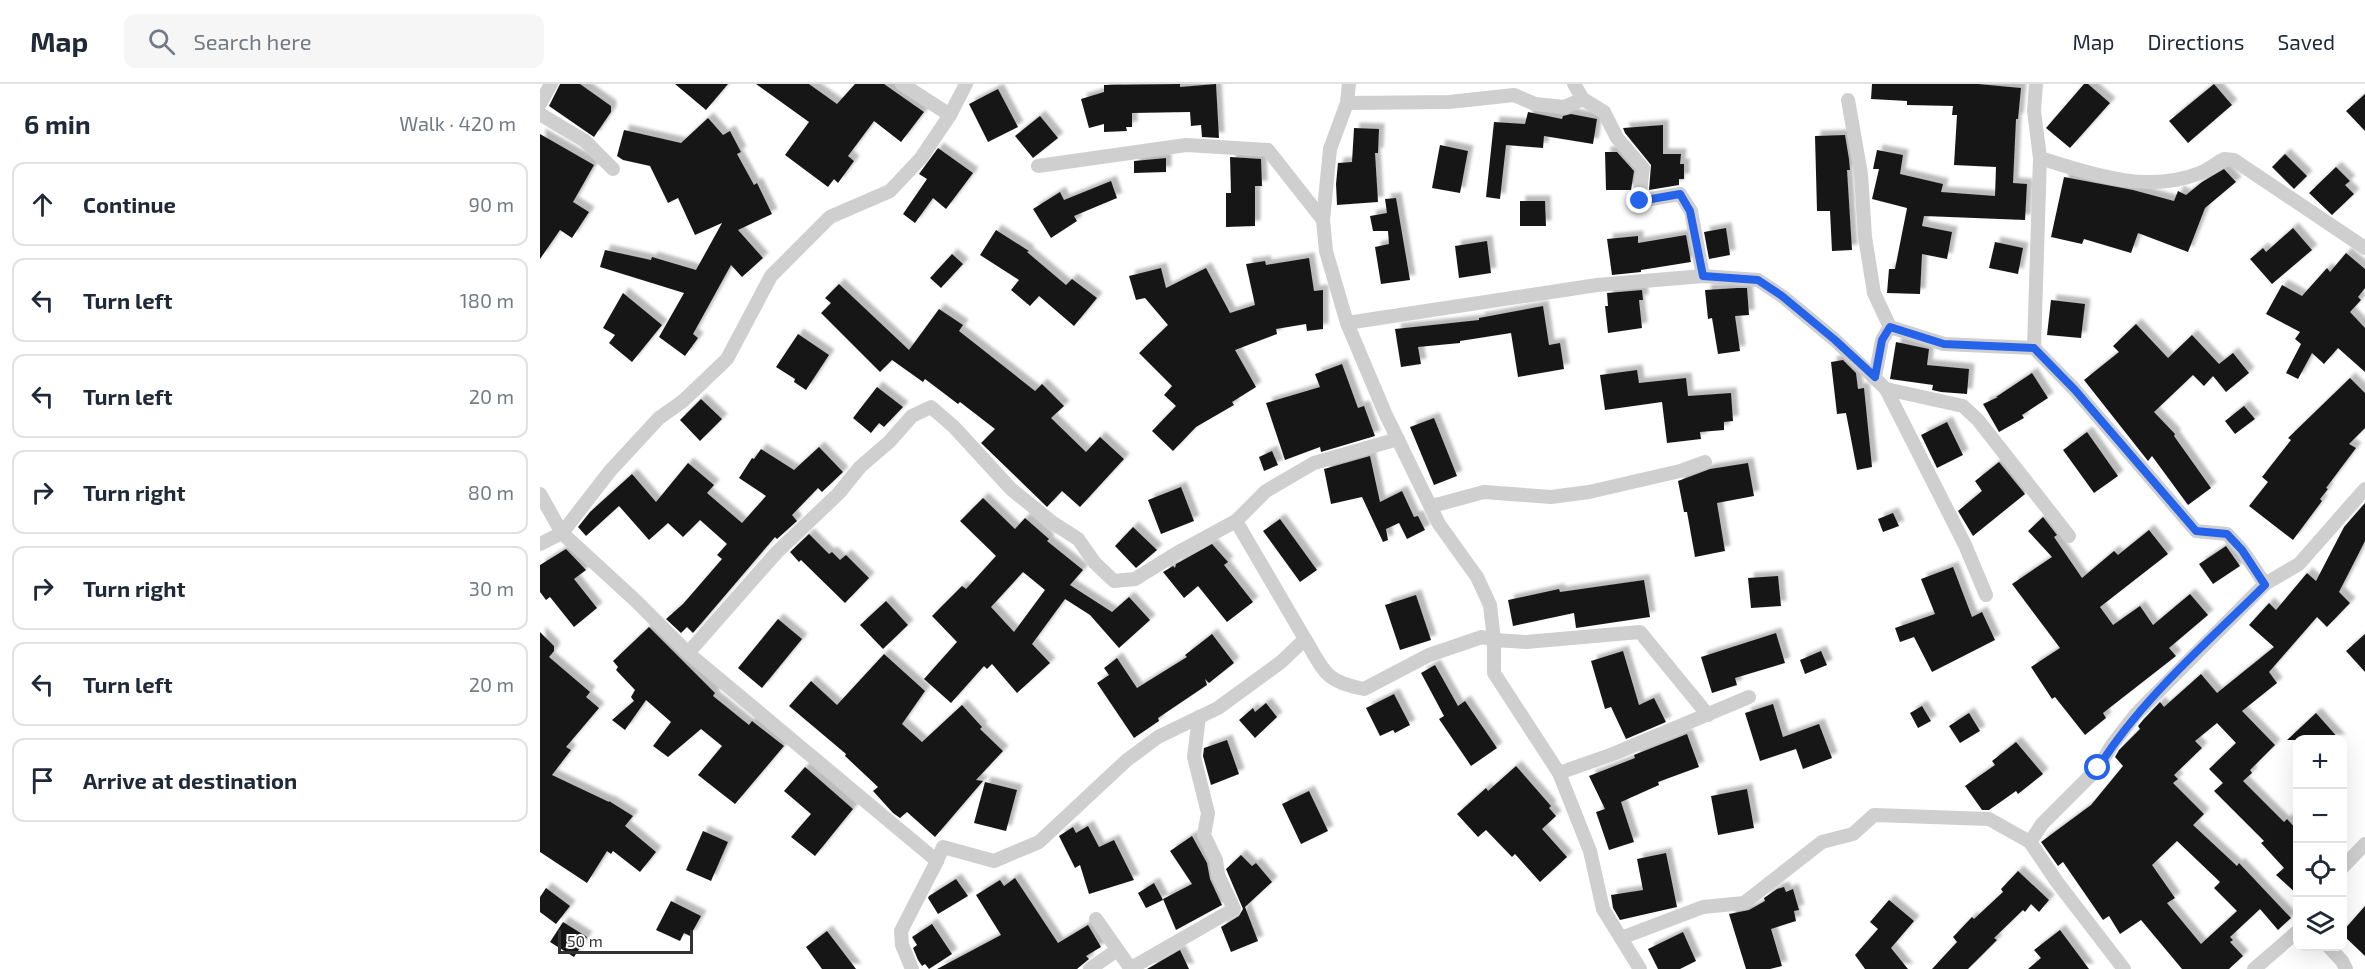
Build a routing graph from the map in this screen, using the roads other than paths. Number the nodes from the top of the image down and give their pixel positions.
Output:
1 (551, 84) edge
2 (902, 84) edge
3 (966, 84) edge
4 (1349, 84) edge
5 (1574, 84) edge
6 (2036, 84) edge
7 (1495, 90) edge
8 (1583, 99) junction
9 (1848, 100) dead end
10 (1347, 103) junction
11 (540, 104) edge
12 (540, 114) edge
13 (950, 115) junction
14 (2040, 158) junction
15 (1038, 166) dead end
16 (613, 169) dead end
17 (1323, 220) junction
18 (2365, 248) edge
19 (1703, 276) junction
20 (1347, 323) junction
21 (1890, 327) junction
22 (2034, 348) junction
23 (1875, 377) junction
24 (1886, 389) junction
25 (1398, 439) junction
26 (1705, 462) dead end
27 (2364, 491) edge
28 (540, 494) edge
29 (1432, 506) junction
30 (1236, 521) junction
31 (562, 532) junction
32 (2069, 536) dead end
33 (540, 544) edge
34 (2265, 585) junction
35 (1986, 595) dead end
36 (1305, 639) junction
37 (1494, 640) junction
38 (688, 653) junction
39 (1749, 697) dead end
40 (1708, 715) junction
41 (1198, 717) junction
42 (1559, 772) junction
43 (2030, 842) junction
44 (2365, 844) edge
45 (937, 861) junction
46 (2347, 864) edge
47 (1096, 919) dead end
48 (2293, 935) edge
49 (1621, 938) junction
50 (1117, 950) junction
51 (2333, 951) edge
52 (912, 969) edge
53 (1090, 969) edge
54 (1131, 969) edge
55 (1640, 969) edge
56 (2124, 969) edge
57 (2254, 969) edge
58 (2346, 969) edge

1 - 11 street
2 - 13 street
3 - 13 street
4 - 10 street
5 - 8 street
6 - 14 street
7 - 8 street
7 - 10 street
8 - 19 street
9 - 21 street
10 - 17 street
12 - 16 street
13 - 31 street
14 - 18 street
14 - 22 street
15 - 17 street
17 - 20 street
19 - 20 street
19 - 23 street
20 - 25 street
21 - 22 street
21 - 23 street
22 - 34 street
23 - 24 street
24 - 32 street
24 - 35 street
25 - 29 street
25 - 30 street
26 - 29 street
27 - 34 street
28 - 31 street
29 - 37 street
30 - 36 street
30 - 38 street
31 - 33 street
31 - 38 street
34 - 43 street
36 - 37 street
36 - 41 street
37 - 40 street
37 - 42 street
38 - 45 street
39 - 40 street
40 - 42 street
41 - 45 street
41 - 54 street
42 - 49 street
43 - 49 street
43 - 56 street
44 - 46 street
45 - 52 street
47 - 50 street
48 - 57 street
49 - 55 street
50 - 53 street
50 - 54 street
51 - 58 street

